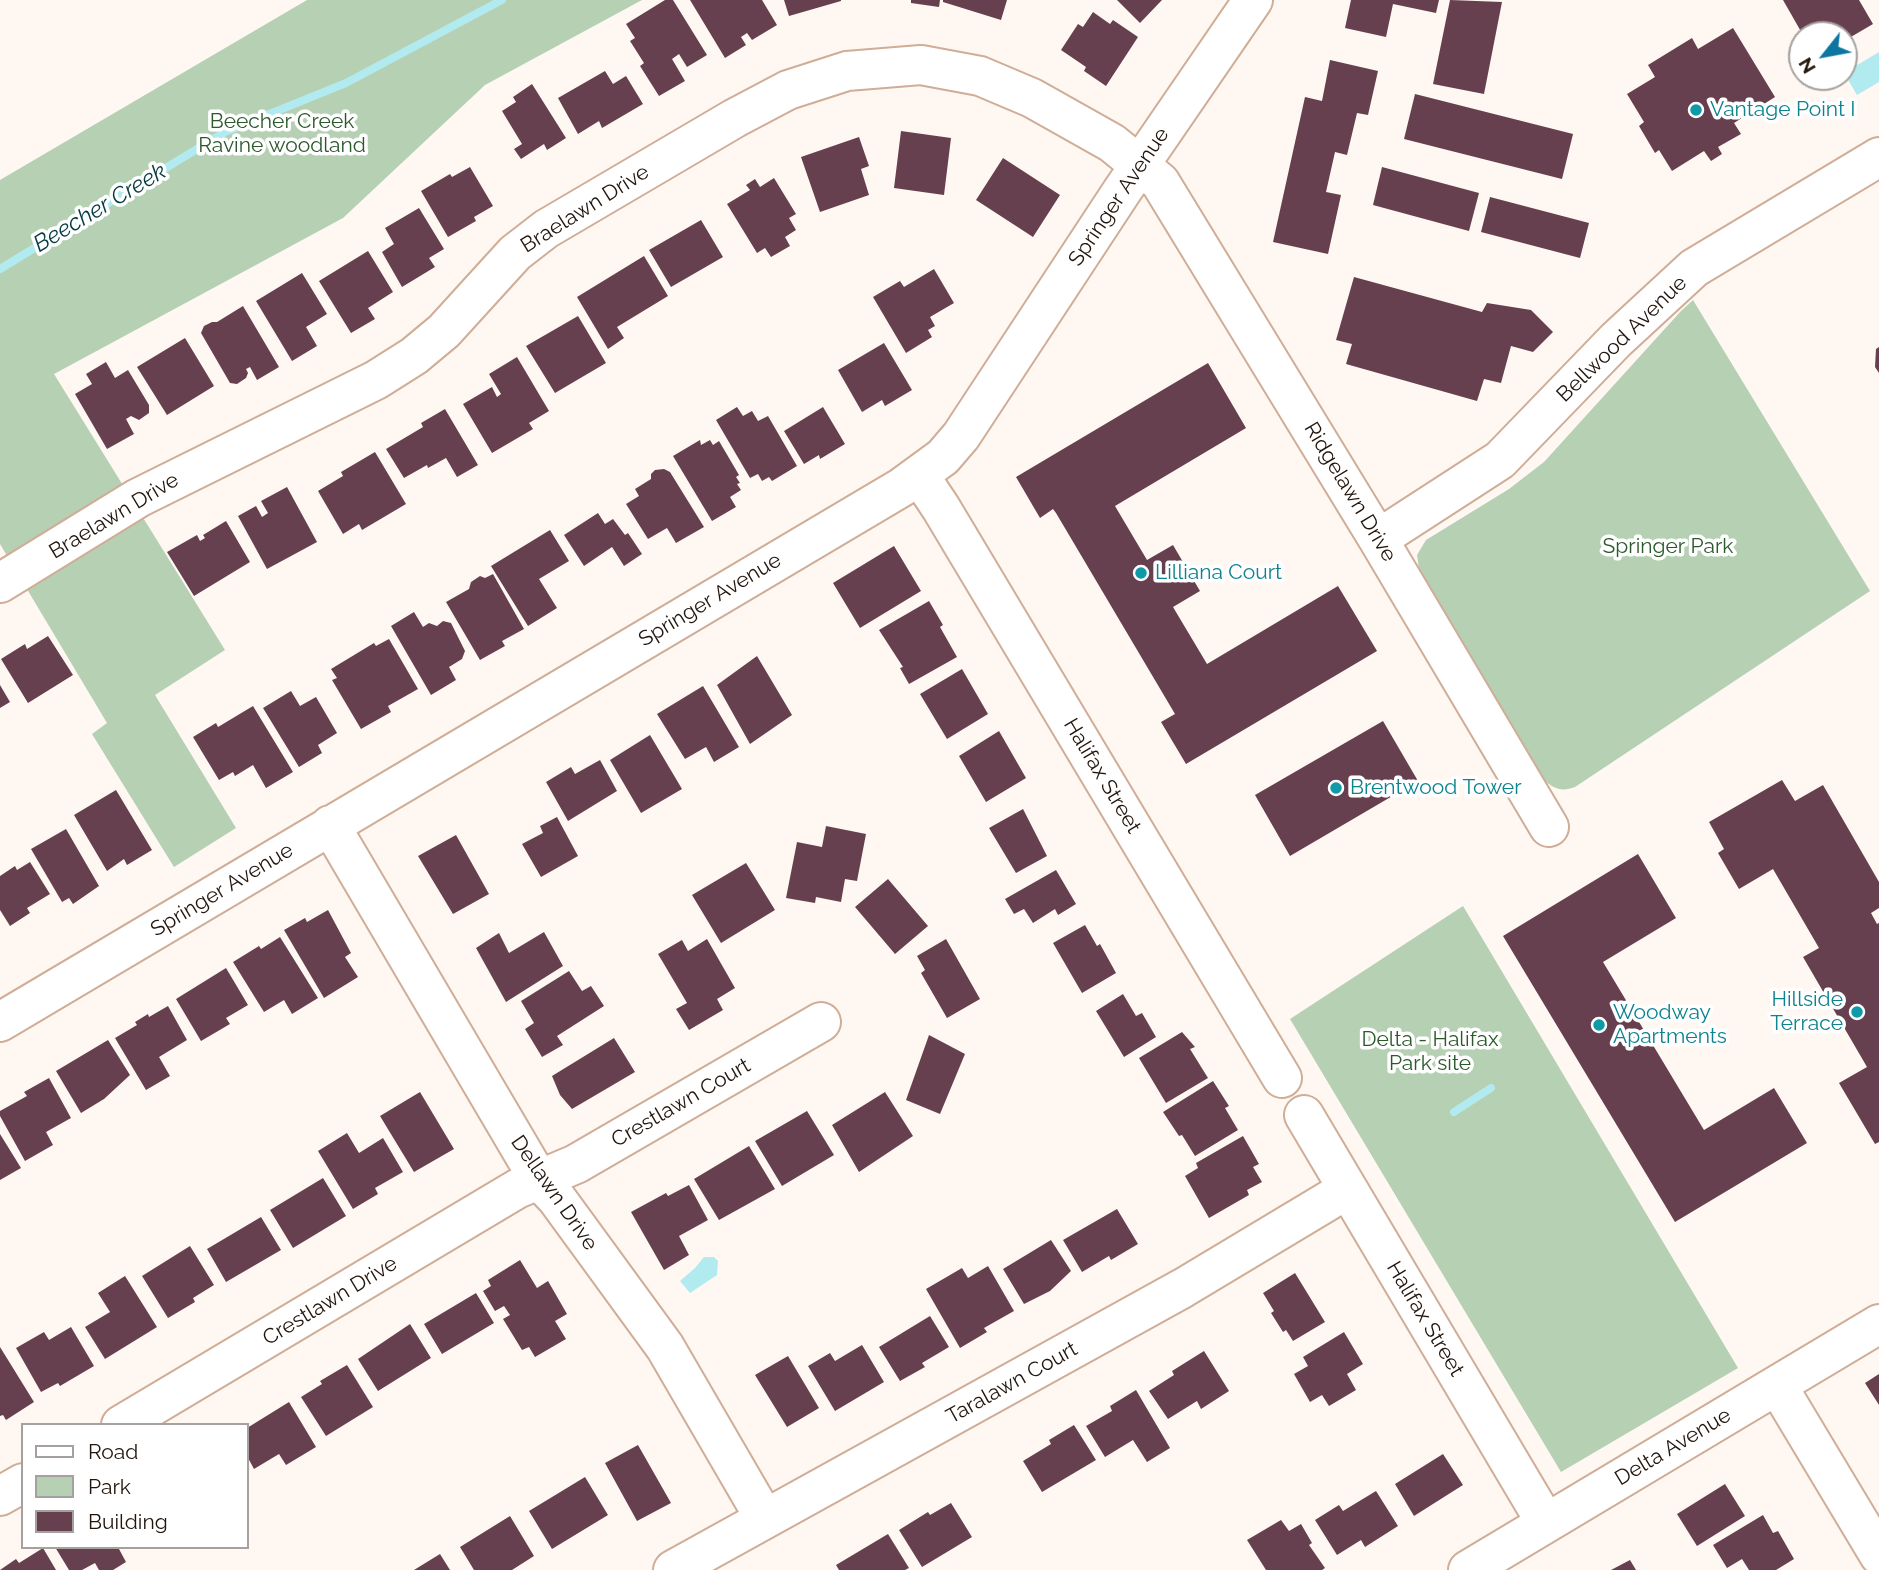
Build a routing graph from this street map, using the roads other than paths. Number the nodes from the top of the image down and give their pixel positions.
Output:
1 (1253, 0) edge
2 (1879, 157) edge
3 (1139, 165) junction
4 (919, 475) junction
5 (1378, 539) junction
6 (0, 583) edge
7 (330, 825) junction
8 (1549, 827) dead end
9 (0, 1022) edge
10 (821, 1022) dead end
11 (1282, 1078) dead end
12 (1304, 1115) dead end
13 (539, 1180) junction
14 (1348, 1189) junction
15 (1879, 1324) edge
16 (1777, 1385) junction
17 (124, 1423) edge
18 (21, 1484) edge
19 (0, 1496) edge
20 (765, 1519) junction
21 (1546, 1523) junction
22 (1879, 1555) edge
23 (673, 1570) edge
24 (1468, 1570) edge

1 - 3 street, Springer Avenue
2 - 5 street, Bellwood Avenue
3 - 4 street, Springer Avenue
3 - 5 street, Ridgelawn Drive
3 - 6 street, Braelawn Drive
4 - 7 street, Springer Avenue
4 - 11 street, Halifax Street
5 - 8 street, Ridgelawn Drive
7 - 9 street, Springer Avenue
7 - 13 street, Dellawn Drive
10 - 13 street, Crestlawn Court
12 - 14 street, Halifax Street
13 - 17 street, Crestlawn Drive
13 - 20 street, Dellawn Drive
14 - 20 street, Taralawn Court
14 - 21 street, Halifax Street
15 - 16 street, Delta Avenue
16 - 21 street, Delta Avenue
16 - 22 street
18 - 19 street
20 - 23 street, Taralawn Court
21 - 24 street, Delta Avenue

